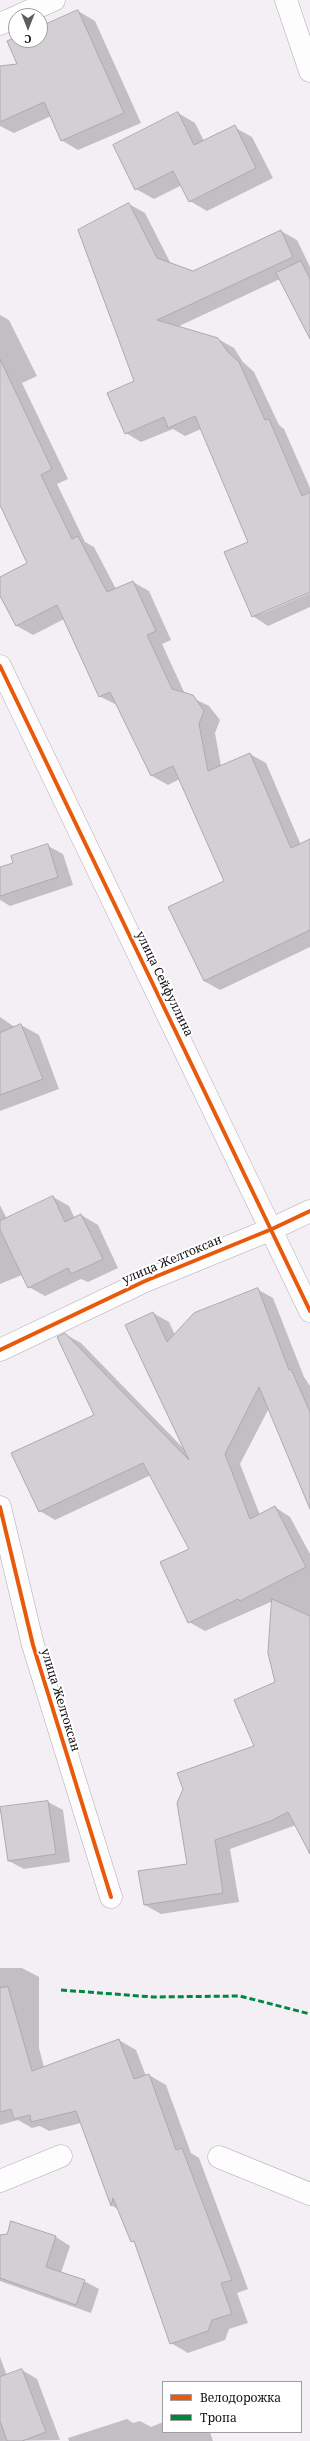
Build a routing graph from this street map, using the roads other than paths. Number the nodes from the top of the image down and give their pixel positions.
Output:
1 (54, 0) edge
2 (286, 0) edge
3 (37, 8) edge
4 (310, 71) edge
5 (0, 666) edge
6 (310, 1211) edge
7 (272, 1229) junction
8 (310, 1311) edge
9 (0, 1350) edge
10 (0, 1507) edge
11 (111, 1897) dead end
12 (61, 2156) dead end
13 (219, 2157) dead end
14 (0, 2181) edge
15 (310, 2194) edge

1 - 3 street
2 - 4 street
5 - 7 street, улица Сейфуллина
6 - 7 street, улица Желтоксан
7 - 8 street, улица Сейфуллина
7 - 9 street, улица Желтоксан
10 - 11 street, улица Желтоксан
12 - 14 street
13 - 15 street

